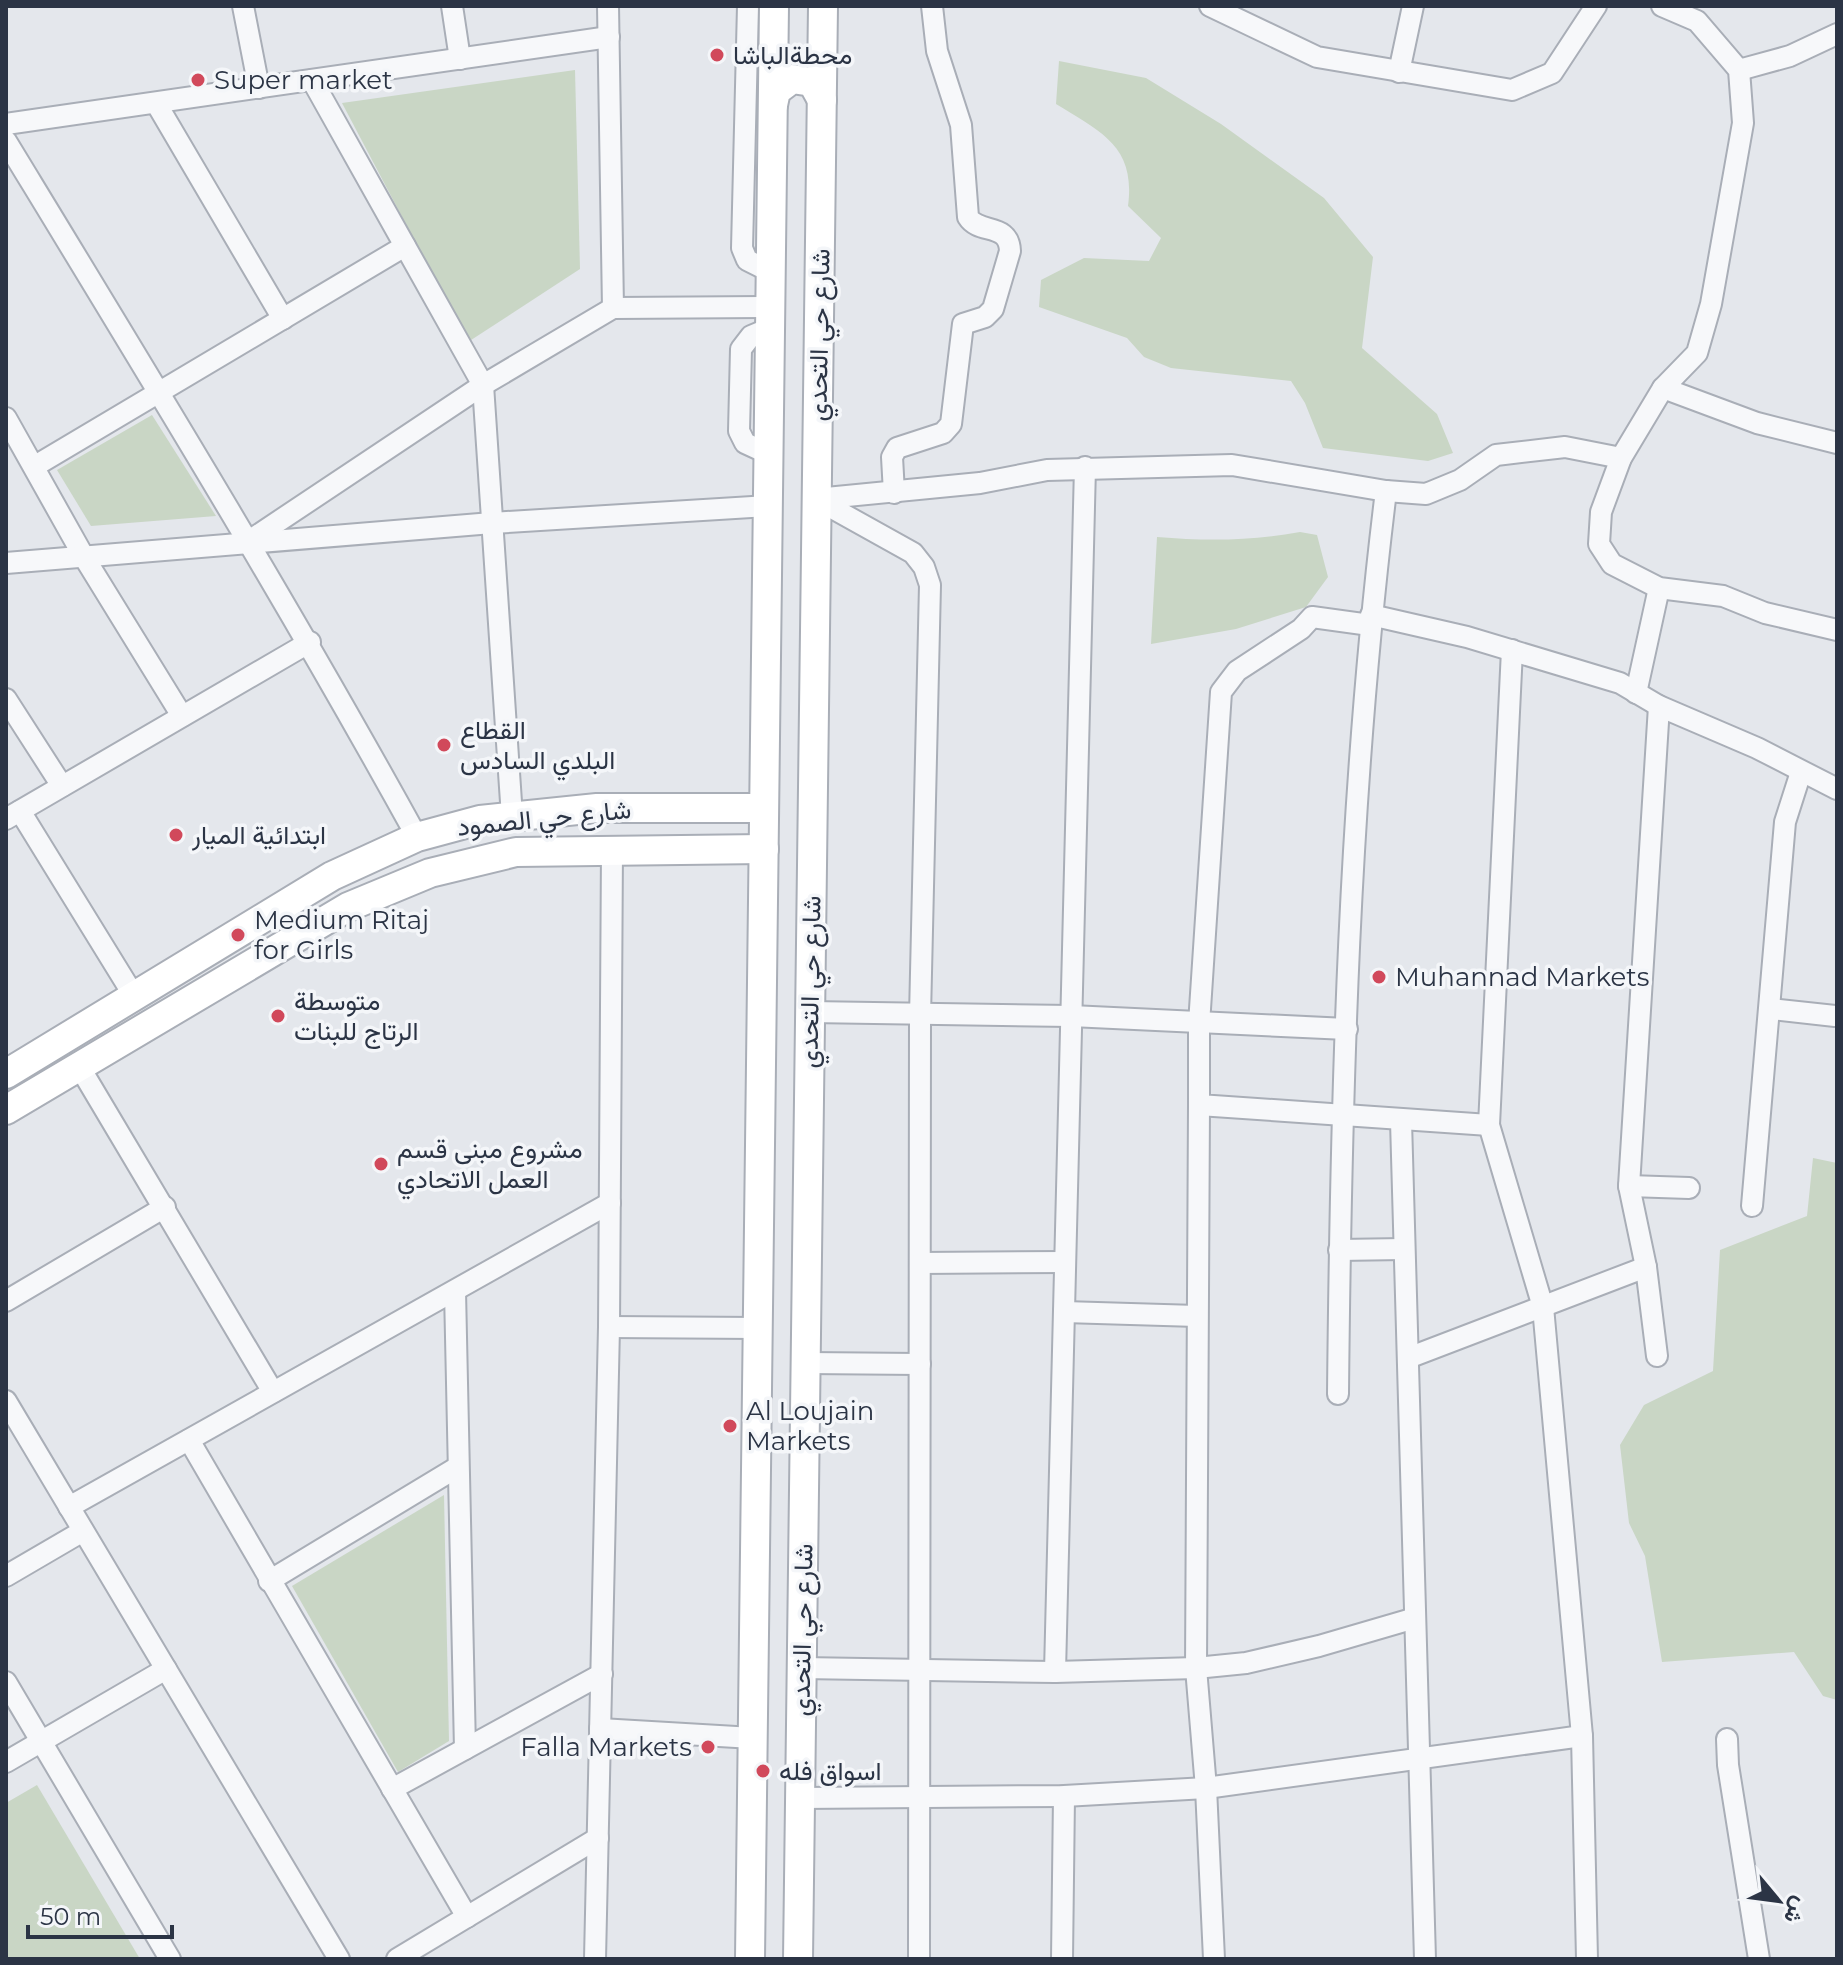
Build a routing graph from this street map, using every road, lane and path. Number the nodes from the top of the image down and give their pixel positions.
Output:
1 (243, 6) edge
2 (452, 6) edge
3 (608, 6) edge
4 (748, 6) edge
5 (932, 6) edge
6 (1210, 6) edge
7 (1413, 6) edge
8 (1596, 6) edge
9 (1662, 6) edge
10 (1240, 13) edge
11 (774, 17) edge
12 (823, 17) edge
13 (1837, 34) edge
14 (609, 37) junction
15 (460, 59) junction
16 (1739, 70) junction
17 (1399, 72) junction
18 (312, 80) junction
19 (259, 88) junction
20 (822, 100) junction
21 (156, 103) junction
22 (773, 105) junction
23 (6, 124) edge
24 (6, 141) edge
25 (405, 246) junction
26 (771, 272) junction
27 (613, 308) junction
28 (770, 317) junction
29 (283, 319) junction
30 (483, 385) junction
31 (1663, 388) junction
32 (159, 393) junction
33 (6, 418) edge
34 (1837, 443) edge
35 (1621, 458) junction
36 (35, 466) junction
37 (1085, 467) junction
38 (1386, 491) junction
39 (894, 493) junction
40 (816, 499) junction
41 (768, 506) junction
42 (492, 523) junction
43 (246, 544) junction
44 (84, 557) junction
45 (6, 563) edge
46 (1659, 588) junction
47 (767, 603) junction
48 (815, 605) junction
49 (1370, 620) junction
50 (1837, 630) edge
51 (310, 642) junction
52 (1512, 650) junction
53 (1636, 693) junction
54 (766, 694) junction
55 (814, 695) junction
56 (6, 699) edge
57 (1659, 706) junction
58 (182, 716) junction
59 (1801, 772) junction
60 (62, 786) junction
61 (1837, 789) edge
62 (676, 808) junction
63 (764, 808) junction
64 (13, 815) edge
65 (512, 817) junction
66 (417, 837) junction
67 (612, 848) junction
68 (676, 848) junction
69 (764, 849) junction
70 (134, 996) junction
71 (1771, 1009) junction
72 (810, 1012) junction
73 (920, 1016) junction
74 (1071, 1016) junction
75 (1835, 1016) dead end
76 (1199, 1024) junction
77 (1347, 1029) junction
78 (41, 1053) junction
79 (79, 1066) junction
80 (6, 1074) edge
81 (54, 1081) junction
82 (7, 1102) edge
83 (1199, 1105) junction
84 (1341, 1117) junction
85 (1401, 1121) junction
86 (1489, 1125) junction
87 (1629, 1186) junction
88 (1689, 1188) dead end
89 (610, 1203) junction
90 (1752, 1206) dead end
91 (165, 1207) junction
92 (1404, 1249) junction
93 (1339, 1250) junction
94 (1065, 1262) junction
95 (920, 1263) junction
96 (1646, 1267) junction
97 (455, 1291) junction
98 (6, 1301) edge
99 (1543, 1307) junction
100 (1064, 1312) junction
101 (1197, 1316) junction
102 (609, 1327) junction
103 (758, 1328) junction
104 (1657, 1356) dead end
105 (1408, 1358) junction
106 (806, 1363) junction
107 (920, 1364) junction
108 (273, 1392) junction
109 (1338, 1394) dead end
110 (6, 1401) edge
111 (189, 1440) junction
112 (456, 1468) junction
113 (69, 1507) junction
114 (83, 1531) junction
115 (6, 1576) edge
116 (269, 1581) junction
117 (1415, 1618) junction
118 (802, 1668) junction
119 (1196, 1668) junction
120 (166, 1669) junction
121 (920, 1670) junction
122 (1055, 1672) junction
123 (602, 1674) junction
124 (6, 1682) edge
125 (600, 1729) junction
126 (1582, 1736) junction
127 (753, 1738) junction
128 (1727, 1739) dead end
129 (41, 1741) junction
130 (465, 1749) junction
131 (1418, 1759) junction
132 (6, 1762) edge
133 (1206, 1788) junction
134 (392, 1789) junction
135 (919, 1796) junction
136 (1064, 1796) junction
137 (801, 1798) junction
138 (598, 1838) junction
139 (467, 1917) junction
140 (170, 1959) edge
141 (339, 1959) edge
142 (397, 1959) edge
143 (595, 1959) edge
144 (750, 1959) edge
145 (798, 1959) edge
146 (919, 1959) edge
147 (1062, 1959) edge
148 (1214, 1959) edge
149 (1425, 1959) edge
150 (1587, 1959) edge
151 (1759, 1959) edge

1 - 19 street
2 - 15 street
3 - 14 street
4 - 26 street
5 - 39 street
6 - 10 street
7 - 17 street
8 - 17 street
9 - 16 street
10 - 17 street
11 - 12 main road
11 - 22 main road, شارع حي التحدي
12 - 20 main road, شارع حي التحدي
13 - 16 street
14 - 15 street
14 - 27 street
15 - 18 street
16 - 31 street
18 - 19 street
18 - 25 street
19 - 21 street
20 - 22 main road
20 - 40 main road, شارع حي التحدي
21 - 23 street
21 - 29 street
22 - 26 main road, شارع حي التحدي
24 - 32 street
25 - 29 street
25 - 30 street
26 - 28 main road, شارع حي التحدي
27 - 28 street
27 - 30 street
28 - 41 main road, شارع حي التحدي
29 - 32 street
30 - 42 street
30 - 43 street
31 - 34 street
31 - 35 street
32 - 36 street
32 - 43 street
33 - 36 street
35 - 38 street
35 - 46 street
36 - 44 street
37 - 38 street
37 - 39 street
37 - 74 street
38 - 49 street
39 - 40 street
40 - 48 main road, شارع حي التحدي
40 - 73 street
41 - 42 street
41 - 47 main road, شارع حي التحدي
42 - 43 street
42 - 65 street
43 - 44 street
43 - 51 street
44 - 45 street
44 - 58 street
46 - 50 street
46 - 53 street
47 - 48 main road
47 - 54 main road, شارع حي التحدي
48 - 55 main road, شارع حي التحدي
49 - 52 street
49 - 76 street
49 - 77 street
51 - 58 street
51 - 66 street
52 - 53 street
52 - 86 street
53 - 57 street
54 - 55 main road
54 - 63 main road, شارع حي التحدي
55 - 72 main road, شارع حي التحدي
56 - 60 street
57 - 59 street
57 - 87 street
58 - 60 street
59 - 61 street
59 - 71 street
60 - 64 street
62 - 63 main road, شارع حي الصمود
62 - 65 main road, شارع حي الصمود
62 - 68 main road
63 - 69 main road, شارع حي التحدي
64 - 70 street
65 - 66 main road, شارع حي الصمود
66 - 70 main road, شارع حي الصمود
67 - 68 main road
67 - 79 main road
67 - 89 street
68 - 69 main road
69 - 103 main road, شارع حي التحدي
70 - 78 main road, شارع حي الصمود
71 - 75 street
71 - 90 street
72 - 73 street
72 - 106 main road, شارع حي التحدي
73 - 74 street
73 - 95 street
74 - 76 street
74 - 94 street
76 - 77 street
76 - 83 street
77 - 84 street
78 - 80 main road, شارع حي الصمود
78 - 81 main road
79 - 81 main road
79 - 91 street
81 - 82 main road
83 - 84 street
83 - 101 street
84 - 85 street
84 - 93 street
85 - 86 street
85 - 92 street
86 - 99 street
87 - 88 street
87 - 96 street
89 - 97 street
89 - 102 street
91 - 98 street
91 - 108 street
92 - 93 street
92 - 105 street
93 - 109 street
94 - 95 street
94 - 100 street
95 - 107 street
96 - 99 street
96 - 104 street
97 - 108 street
97 - 112 street
99 - 105 street
99 - 126 street
100 - 101 street
100 - 122 street
101 - 119 street
102 - 103 street
102 - 123 street
103 - 127 main road, شارع حي التحدي
105 - 117 street
106 - 107 street
106 - 118 main road, شارع حي التحدي
107 - 121 street
108 - 111 street
110 - 113 street
111 - 113 street
111 - 116 street
112 - 116 street
112 - 130 street
113 - 114 street
114 - 115 street
114 - 120 street
116 - 134 street
117 - 119 street
117 - 131 street
118 - 121 street
118 - 137 main road, شارع حي التحدي
119 - 122 street
119 - 133 street
120 - 129 street
120 - 141 street
121 - 122 street
121 - 135 street
123 - 125 street
123 - 130 street
124 - 129 street
125 - 127 street
125 - 138 street
126 - 131 street
126 - 150 street
127 - 144 main road, شارع حي التحدي
128 - 151 street
129 - 132 street
129 - 140 street
130 - 134 street
131 - 133 street
131 - 149 street
133 - 136 street
133 - 148 street
134 - 139 street
135 - 136 street
135 - 137 street
135 - 146 street
136 - 147 street
137 - 145 main road, شارع حي التحدي
138 - 139 street
138 - 143 street
139 - 142 street

